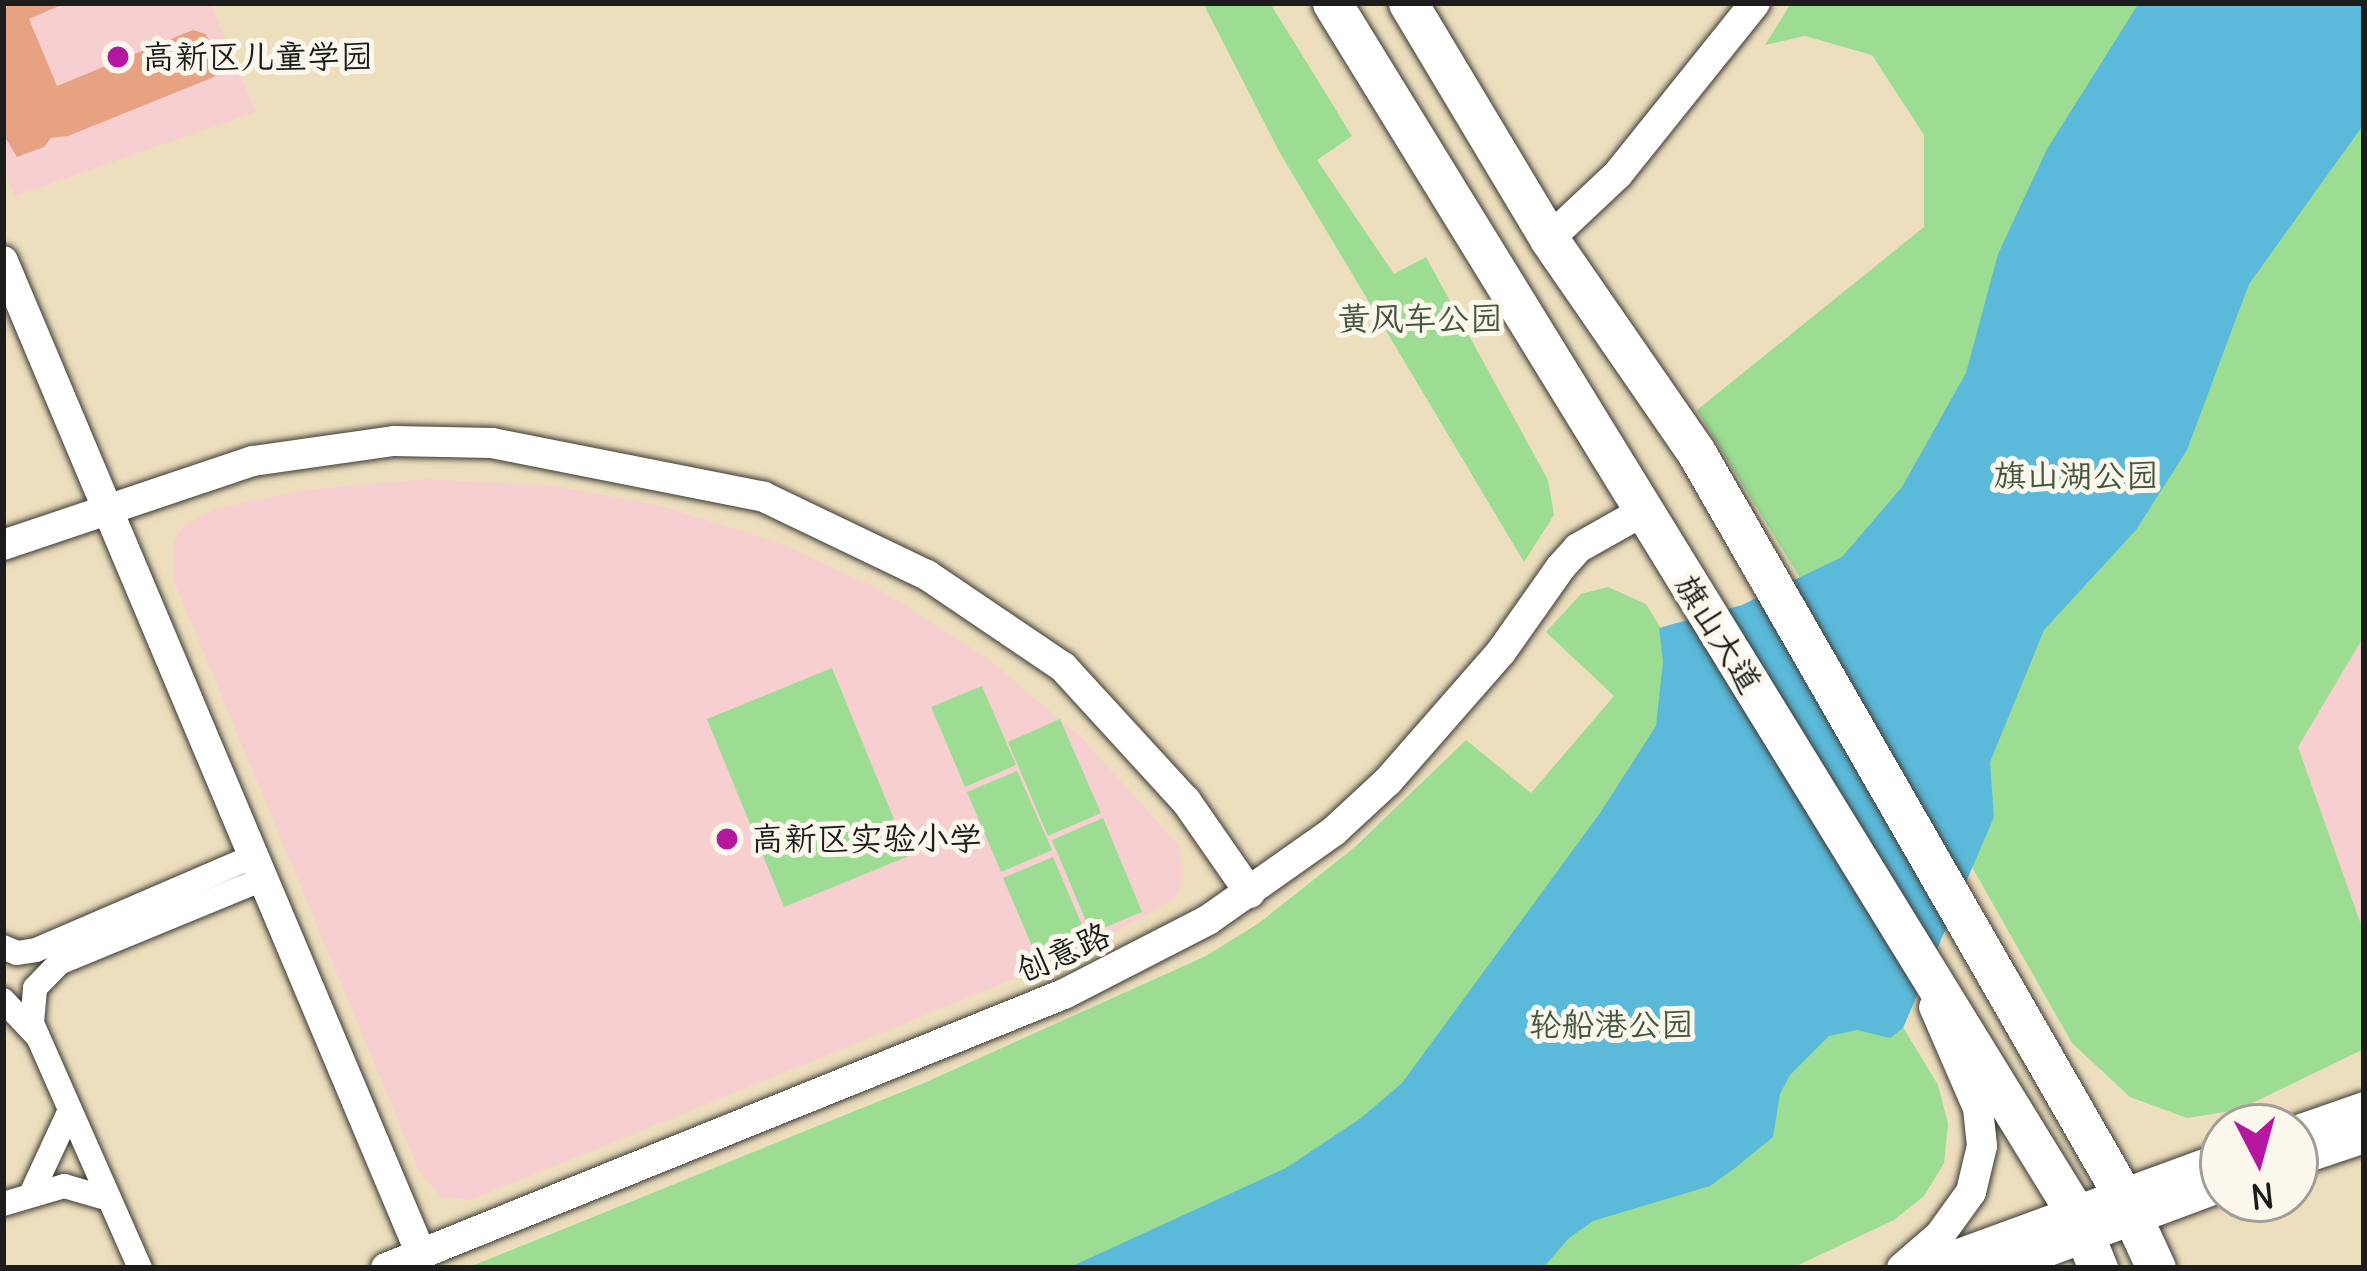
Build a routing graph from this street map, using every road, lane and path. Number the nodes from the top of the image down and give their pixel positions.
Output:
1 (1332, 3) edge
2 (1408, 3) edge
3 (1755, 3) edge
4 (1549, 239) junction
5 (3, 261) edge
6 (105, 508) junction
7 (1642, 512) junction
8 (3, 545) edge
9 (259, 868) junction
10 (1250, 893) junction
11 (1902, 930) junction
12 (3, 947) edge
13 (3, 1000) edge
14 (38, 1038) junction
15 (2364, 1108) edge
16 (70, 1111) junction
17 (2319, 1124) edge
18 (2364, 1136) edge
19 (2319, 1151) edge
20 (2199, 1170) edge
21 (2199, 1189) edge
22 (32, 1192) junction
23 (109, 1198) junction
24 (3, 1204) edge
25 (2128, 1205) junction
26 (2085, 1238) edge
27 (421, 1254) junction
28 (140, 1268) edge
29 (386, 1268) edge
30 (1902, 1268) edge
31 (1923, 1268) edge
32 (1996, 1268) edge
33 (2156, 1268) edge

1 - 7 highway, 旗山大道
2 - 4 highway, 旗山大道
3 - 4 street
4 - 25 highway, 旗山大道
5 - 6 street
6 - 8 street
6 - 9 street
6 - 10 street
7 - 10 street, 创意路
7 - 11 highway, 旗山大道
9 - 12 street
9 - 14 street
9 - 27 street
10 - 27 street, 创意路
11 - 26 highway, 旗山大道
11 - 30 street
13 - 14 street
14 - 16 street
15 - 17 main road
16 - 22 street
16 - 23 street
18 - 19 main road
20 - 25 main road
21 - 25 main road
22 - 23 street
22 - 24 street
23 - 28 street
25 - 26 main road
25 - 33 highway, 旗山大道
26 - 31 main road
26 - 32 main road
27 - 29 street, 创意路

